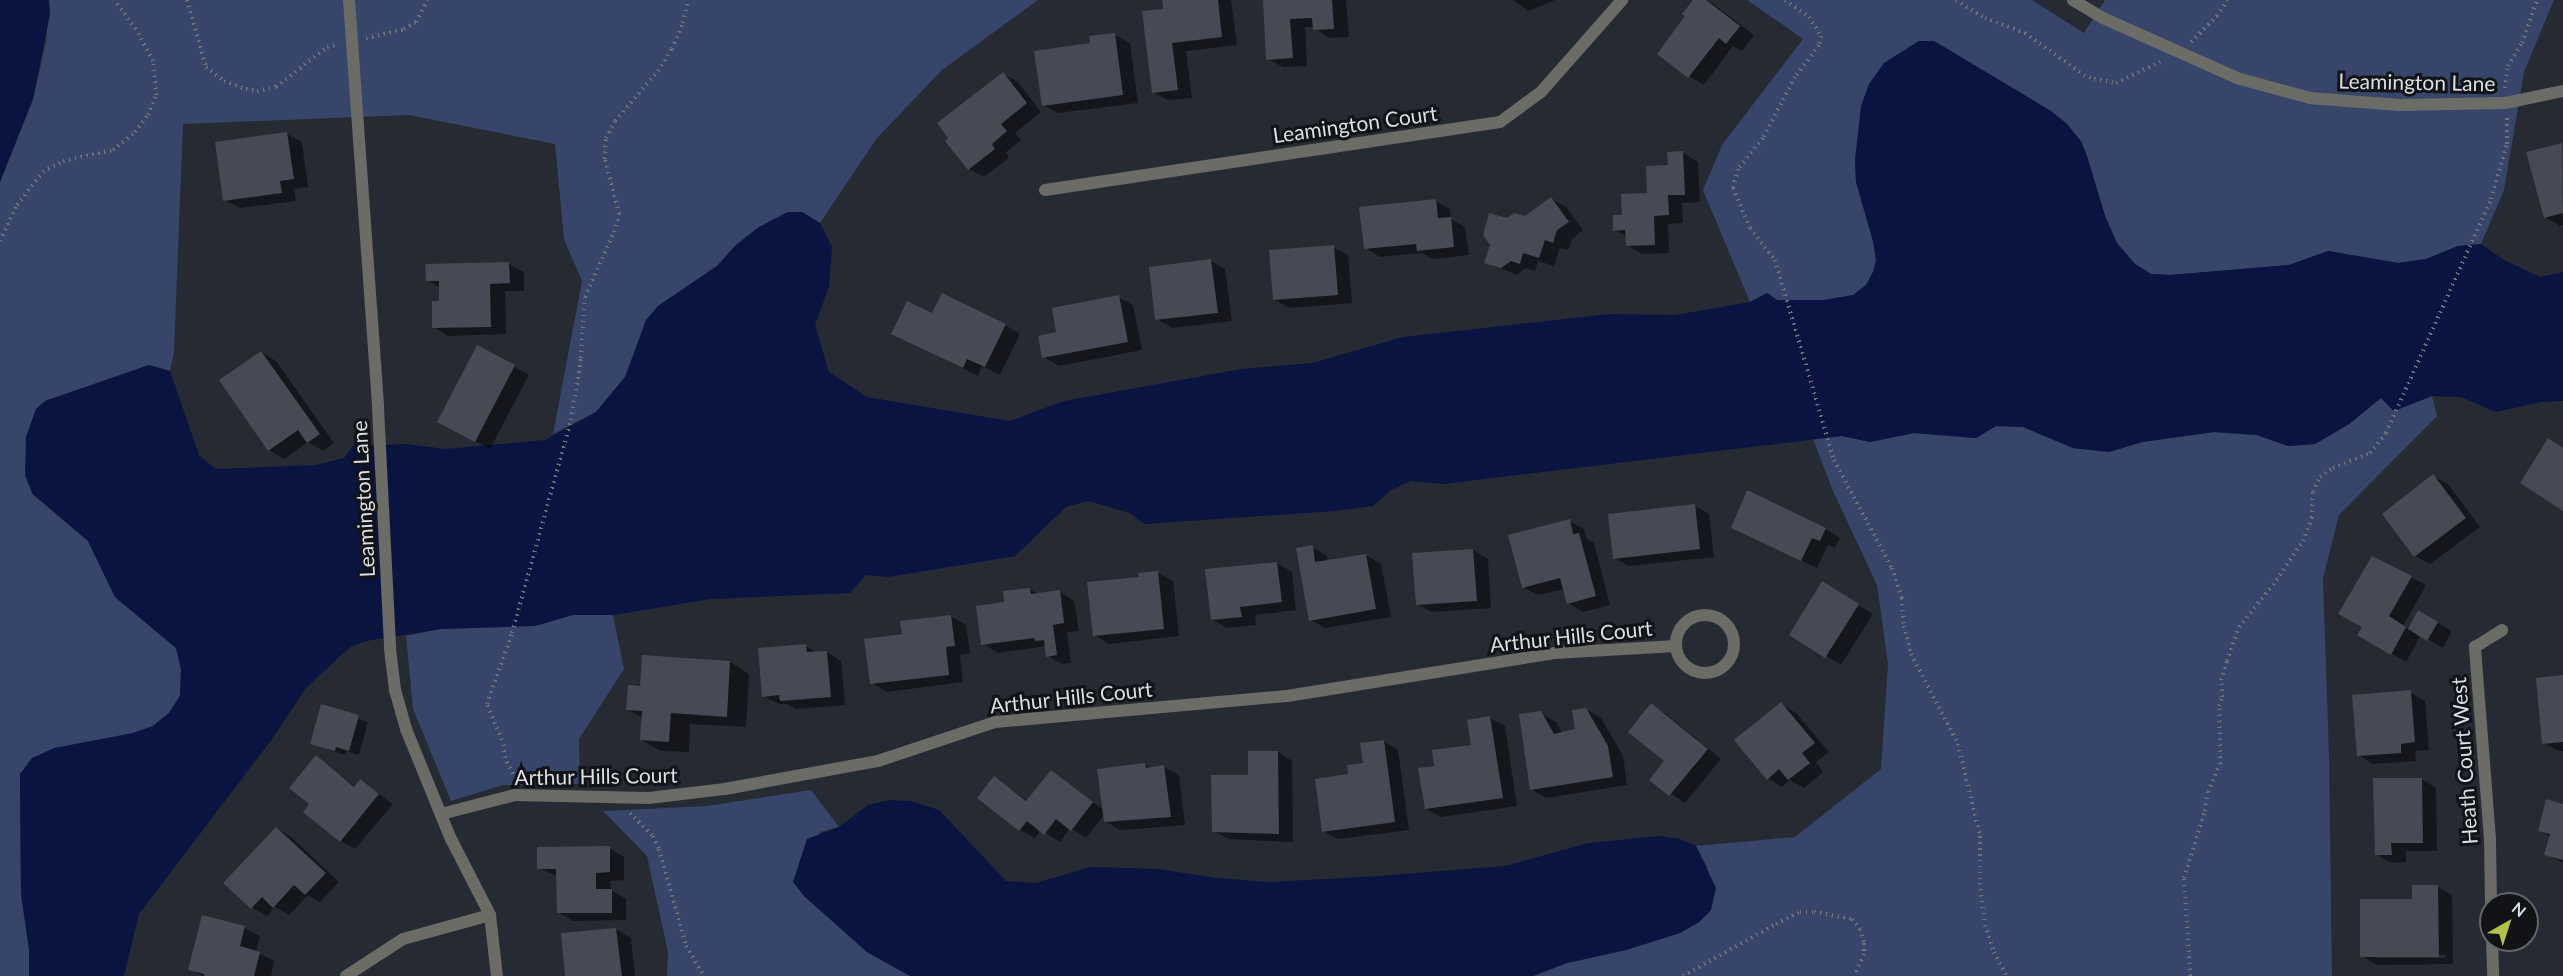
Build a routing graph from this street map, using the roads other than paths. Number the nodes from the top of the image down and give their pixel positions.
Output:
1 (349, 0) edge
2 (1622, 0) edge
3 (2073, 0) edge
4 (2563, 92) edge
5 (1045, 190) dead end
6 (2502, 630) dead end
7 (1676, 646) junction
8 (441, 814) junction
9 (2491, 892) edge
10 (490, 915) junction
11 (2492, 952) edge
12 (346, 976) edge
13 (497, 976) edge
14 (2493, 976) edge

1 - 8 street, Leamington Lane
2 - 5 street, Leamington Court
3 - 4 street, Leamington Lane
6 - 9 street, Heath Court West
7 - 7 street, Arthur Hills Court
7 - 8 street, Arthur Hills Court
8 - 10 street, Leamington Lane
10 - 12 street
10 - 13 street, Leamington Lane
11 - 14 street

